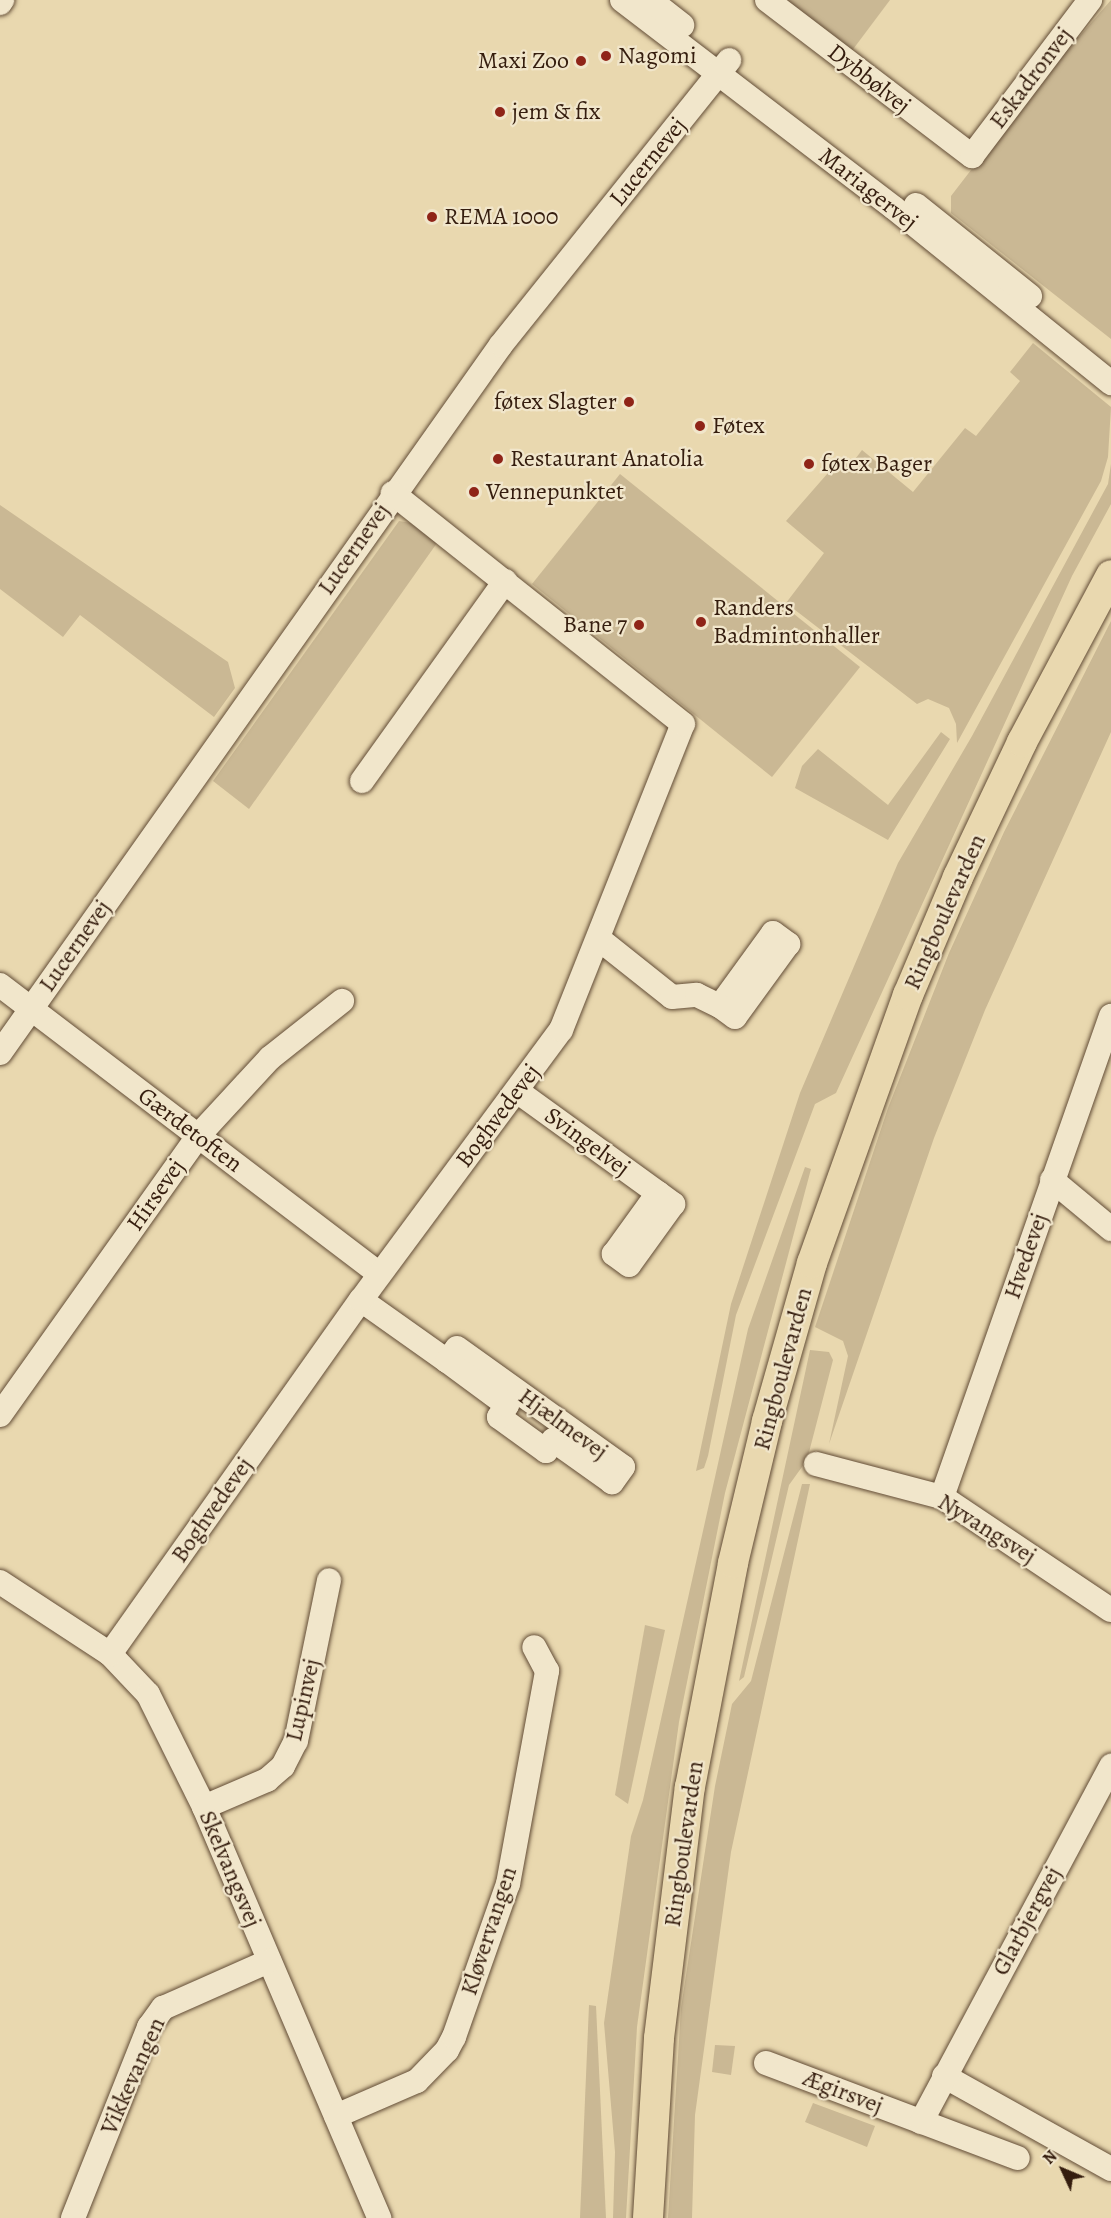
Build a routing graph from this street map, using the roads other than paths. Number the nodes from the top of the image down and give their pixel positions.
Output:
1 (622, 0) edge
2 (650, 0) edge
3 (767, 0) edge
4 (1090, 0) edge
5 (724, 66) junction
6 (972, 156) joint
7 (1111, 366) edge
8 (1111, 383) edge
9 (393, 493) junction
10 (1111, 575) edge
11 (505, 581) junction
12 (362, 780) dead end
13 (599, 939) junction
14 (0, 985) edge
15 (342, 1001) dead end
16 (720, 1006) dead end
17 (31, 1009) junction
18 (1111, 1016) edge
19 (0, 1053) edge
20 (517, 1091) junction
21 (198, 1136) junction
22 (1052, 1180) junction
23 (658, 1193) dead end
24 (1111, 1229) edge
25 (380, 1274) junction
26 (361, 1300) junction
27 (447, 1361) junction
28 (0, 1415) edge
29 (816, 1464) dead end
30 (942, 1497) junction
31 (329, 1580) dead end
32 (0, 1582) edge
33 (1111, 1610) edge
34 (534, 1647) dead end
35 (110, 1654) junction
36 (1111, 1766) edge
37 (204, 1807) junction
38 (269, 1961) junction
39 (766, 2063) dead end
40 (944, 2076) junction
41 (336, 2116) junction
42 (921, 2122) junction
43 (1017, 2158) dead end
44 (1111, 2169) edge
45 (73, 2218) edge
46 (379, 2218) edge
47 (648, 2218) edge

1 - 5 street, Mariagervej
2 - 5 street, Mariagervej
3 - 6 street, Dybbølvej
4 - 6 street, Eskadronvej
5 - 7 street, Mariagervej
5 - 8 street, Mariagervej
5 - 9 street, Lucernevej
9 - 11 street, Boghvedevej
9 - 17 street, Lucernevej
10 - 47 main road, Ringboulevarden
11 - 12 street
11 - 13 street, Boghvedevej
13 - 16 street
13 - 20 street, Boghvedevej
14 - 17 street, Gærdetoften
15 - 21 street, Hirsevej
17 - 19 street, Lucernevej
17 - 21 street, Gærdetoften
18 - 22 street, Hvedevej
20 - 23 street, Svingelvej
20 - 25 street, Boghvedevej
21 - 25 street, Gærdetoften
21 - 28 street, Hirsevej
22 - 24 street
22 - 30 street, Hvedevej
25 - 26 street, Boghvedevej
26 - 27 street, Hjælmevej
26 - 35 street, Boghvedevej
27 - 27 street, Hjælmevej
29 - 30 street, Nyvangsvej
30 - 33 street, Nyvangsvej
31 - 37 street, Lupinvej
32 - 35 street, Skelvangsvej
34 - 41 street, Kløvervangen
35 - 37 street, Skelvangsvej
36 - 40 street, Glarbjergvej
37 - 38 street, Skelvangsvej
38 - 41 street, Skelvangsvej
38 - 45 street, Vikkevangen
39 - 42 street, Ægirsvej
40 - 42 street
40 - 44 street
41 - 46 street, Skelvangsvej
42 - 43 street, Ægirsvej

